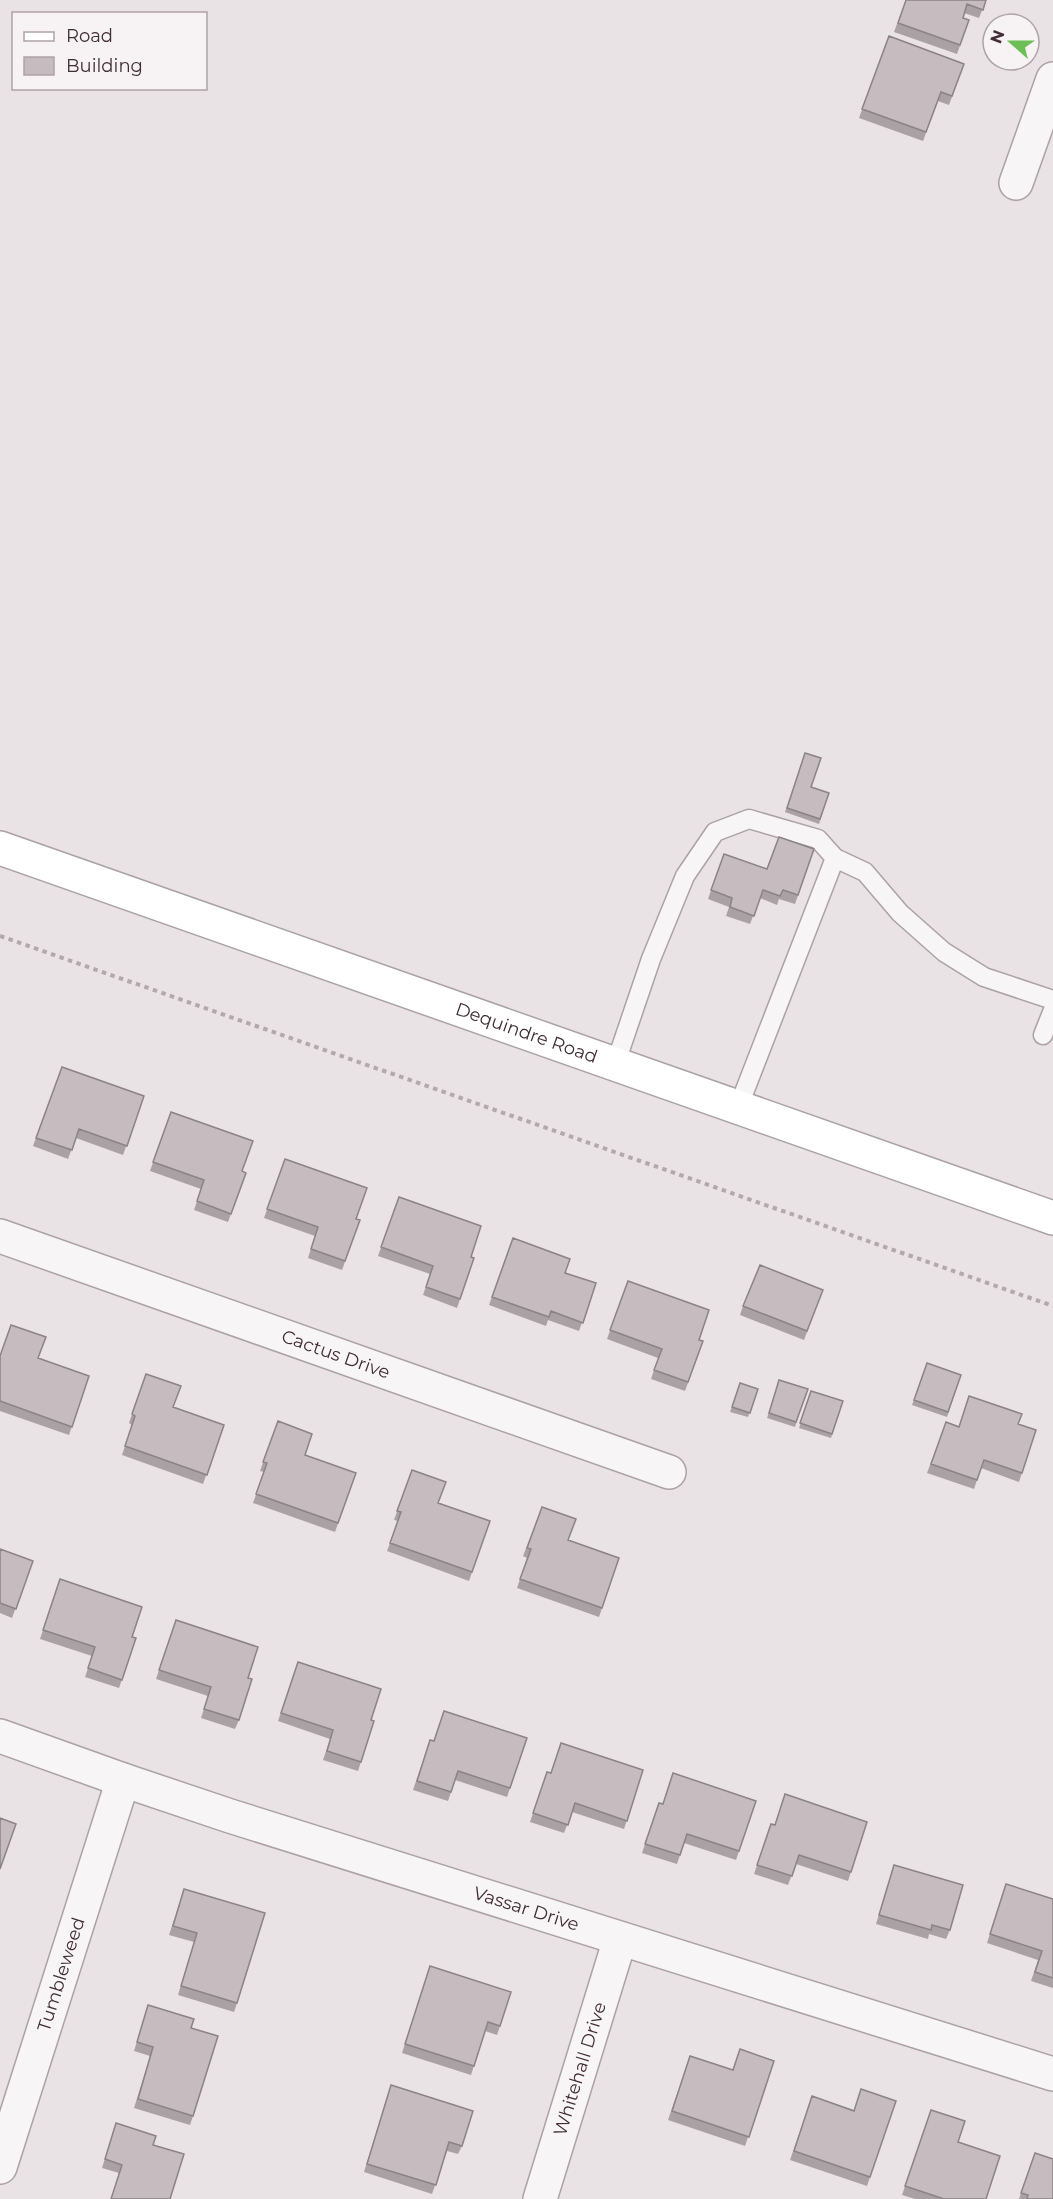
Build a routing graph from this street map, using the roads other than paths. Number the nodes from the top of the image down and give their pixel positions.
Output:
1 (1053, 79) edge
2 (1016, 183) dead end
3 (0, 848) edge
4 (835, 858) junction
5 (1053, 1000) edge
6 (1053, 1010) edge
7 (1043, 1035) dead end
8 (615, 1065) junction
9 (738, 1108) junction
10 (1053, 1218) edge
11 (0, 1236) edge
12 (669, 1472) dead end
13 (0, 1736) edge
14 (123, 1780) junction
15 (620, 1939) junction
16 (1053, 2074) edge
17 (0, 2167) edge
18 (540, 2199) edge

1 - 2 street
3 - 8 main road, Dequindre Road
4 - 5 lane
4 - 8 lane
4 - 9 lane
6 - 7 lane
8 - 9 main road, Dequindre Road
9 - 10 main road, Dequindre Road
11 - 12 street, Cactus Drive
13 - 14 street, Vassar Drive
14 - 15 street, Vassar Drive
14 - 17 street, Tumbleweed
15 - 16 street, Vassar Drive
15 - 18 street, Whitehall Drive

